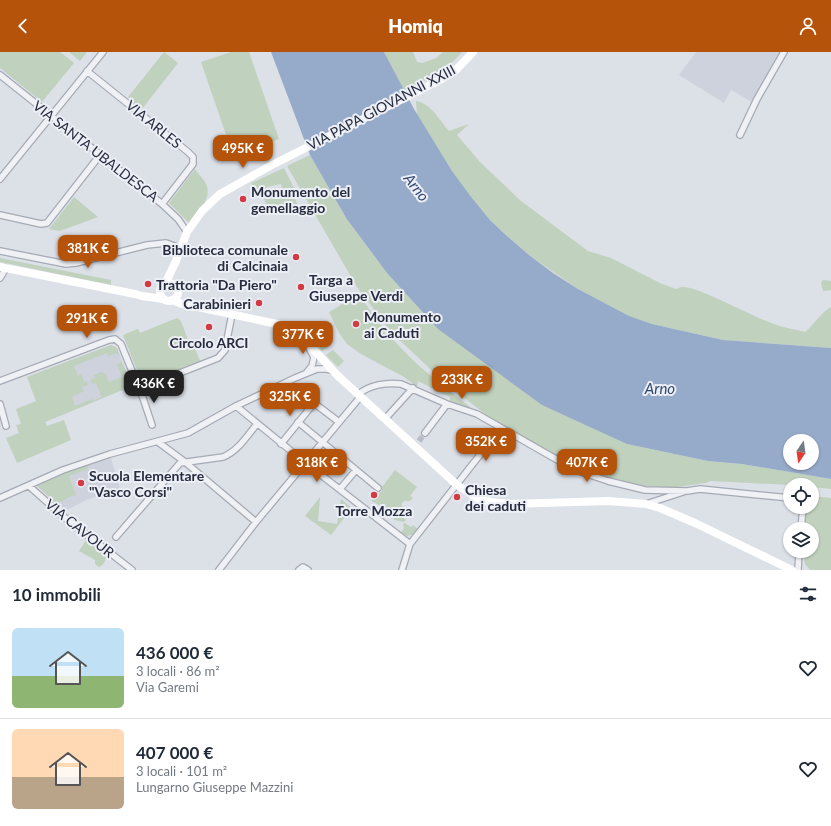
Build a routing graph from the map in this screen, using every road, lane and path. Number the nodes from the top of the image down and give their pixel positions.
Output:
1 (103, 52) edge
2 (473, 52) edge
3 (784, 52) edge
4 (87, 72) junction
5 (0, 75) edge
6 (51, 116) junction
7 (740, 135) dead end
8 (100, 155) junction
9 (0, 179) edge
10 (162, 204) junction
11 (0, 215) edge
12 (186, 232) junction
13 (180, 248) junction
14 (0, 251) edge
15 (176, 261) junction
16 (3, 267) edge
17 (0, 278) edge
18 (163, 287) junction
19 (176, 290) junction
20 (135, 294) junction
21 (163, 299) junction
22 (172, 300) junction
23 (198, 307) junction
24 (232, 314) junction
25 (302, 337) junction
26 (334, 371) junction
27 (305, 374) junction
28 (0, 381) edge
29 (413, 388) junction
30 (139, 389) junction
31 (360, 395) junction
32 (0, 404) edge
33 (448, 404) junction
34 (236, 406) junction
35 (386, 419) junction
36 (298, 422) junction
37 (339, 422) junction
38 (257, 424) junction
39 (152, 425) dead end
40 (6, 426) dead end
41 (501, 428) junction
42 (425, 433) tunnel mouth
43 (158, 442) junction
44 (322, 442) junction
45 (281, 444) junction
46 (338, 455) junction
47 (185, 462) junction
48 (306, 463) junction
49 (356, 470) junction
50 (457, 485) junction
51 (29, 486) junction
52 (378, 488) dead end
53 (340, 489) junction
54 (688, 491) junction
55 (783, 497) edge
56 (0, 498) edge
57 (646, 504) junction
58 (256, 522) junction
59 (116, 537) dead end
60 (410, 544) junction
61 (799, 558) edge
62 (132, 570) edge
63 (219, 570) edge
64 (299, 570) edge
65 (308, 570) edge
66 (402, 570) edge
67 (792, 570) edge
68 (798, 570) edge

1 - 4 street
2 - 12 street, VIA PAPA GIOVANNI XXIII
3 - 7 street
4 - 6 street
4 - 10 street, VIA ARLES
5 - 6 street, VIA SANTA UBALDESCA
6 - 8 street, VIA SANTA UBALDESCA
6 - 9 street
8 - 10 street, VIA SANTA UBALDESCA
8 - 11 street
10 - 12 street, VIA SANTA UBALDESCA
12 - 13 street, VIA PAPA GIOVANNI XXIII
13 - 14 street
13 - 15 street, VIA PAPA GIOVANNI XXIII
15 - 18 street
15 - 19 street
16 - 17 street
16 - 20 street
18 - 19 street
18 - 20 street
18 - 21 street
19 - 22 street
19 - 23 street
20 - 21 street
21 - 22 street
22 - 23 street
23 - 24 street
24 - 25 street
24 - 30 street
25 - 26 street
25 - 27 street
26 - 27 street
26 - 31 street
27 - 34 street
28 - 30 street
29 - 31 street
29 - 33 street
29 - 35 street
30 - 39 street
31 - 35 street
31 - 37 street
32 - 40 street
33 - 41 street
33 - 42 street
34 - 38 street
34 - 43 street
35 - 50 street
36 - 37 street
36 - 44 street
36 - 45 street
37 - 44 street
38 - 45 street
38 - 47 street
41 - 50 street
41 - 54 street
43 - 47 street
43 - 51 street
44 - 46 street
44 - 48 street
45 - 48 street
46 - 48 street
46 - 49 street
47 - 58 street
47 - 59 street
48 - 53 street
48 - 58 street
49 - 52 street
49 - 53 street
50 - 57 street
50 - 60 street
51 - 56 street
51 - 62 street, VIA CAVOUR
53 - 60 street
54 - 55 street
54 - 57 street
57 - 67 street
58 - 63 street
60 - 66 street
61 - 68 street
64 - 65 street

